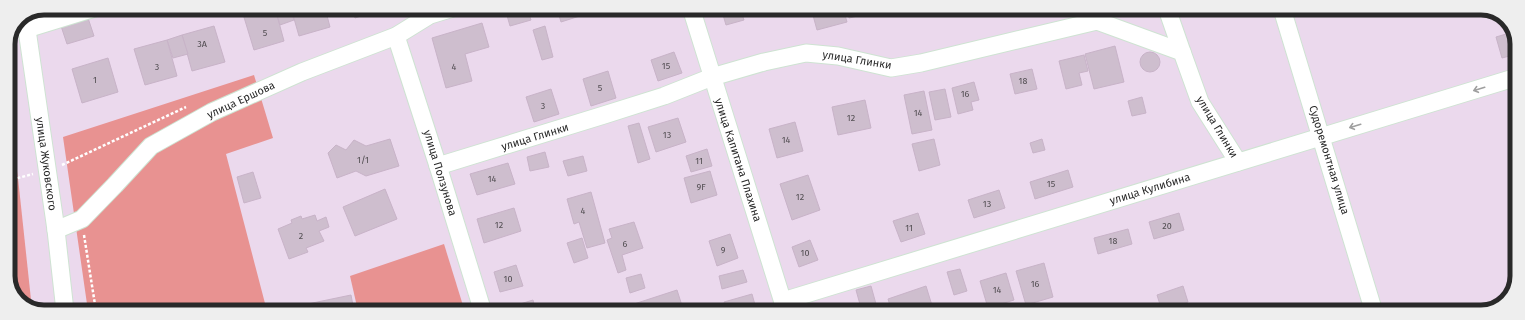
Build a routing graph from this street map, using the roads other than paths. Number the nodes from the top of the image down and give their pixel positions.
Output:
1 (63, 15) edge
2 (433, 15) edge
3 (693, 15) edge
4 (1169, 15) edge
5 (1284, 15) edge
6 (26, 23) edge
7 (396, 36) junction
8 (1182, 52) junction
9 (712, 77) junction
10 (1510, 79) edge
11 (1322, 136) junction
12 (1238, 162) junction
13 (438, 166) junction
14 (56, 230) junction
15 (64, 305) edge
16 (481, 305) edge
17 (784, 305) edge
18 (787, 305) edge
19 (1372, 305) edge

1 - 6 street
2 - 7 street, улица Ершова
3 - 9 street, улица Капитана Плахина
4 - 8 street
5 - 11 street, Судоремонтная улица
6 - 14 street, улица Жуковского
7 - 13 street, улица Ползунова
7 - 14 street, улица Ершова
8 - 9 street, улица Глинки
8 - 12 street, улица Глинки
9 - 13 street, улица Глинки
9 - 17 street, улица Капитана Плахина
10 -> 11 street, улица Кулибина
11 - 12 street, улица Кулибина
11 - 19 street, Судоремонтная улица
12 - 18 street, улица Кулибина
13 - 16 street, улица Ползунова
14 - 15 street, улица Жуковского

